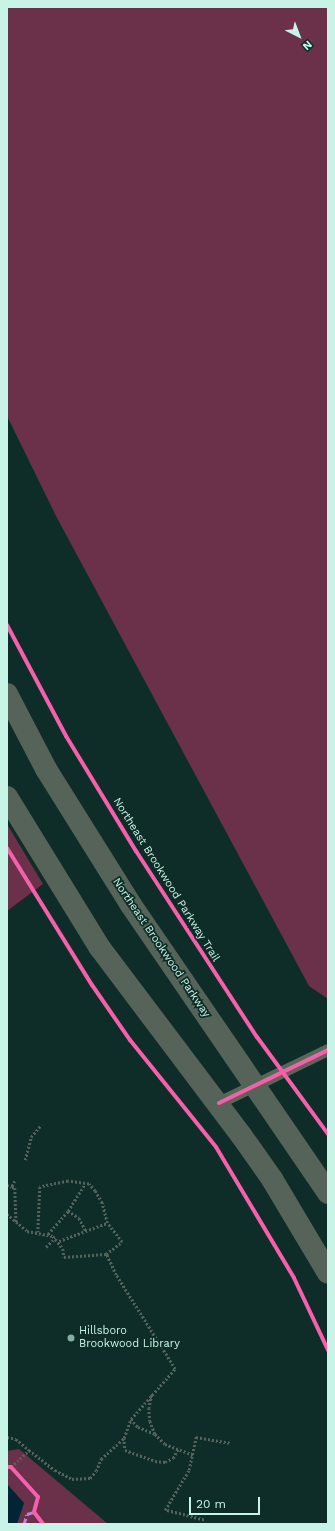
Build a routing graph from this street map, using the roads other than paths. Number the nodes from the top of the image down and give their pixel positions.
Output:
1 (7, 694) edge
2 (7, 797) edge
3 (328, 1050) edge
4 (254, 1086) junction
5 (219, 1104) junction
6 (328, 1193) edge
7 (328, 1273) edge

1 - 4 main road, Northeast Brookwood Parkway
2 - 5 main road
3 - 4 lane
4 - 5 lane
4 - 6 main road, Northeast Brookwood Parkway
5 - 7 main road

